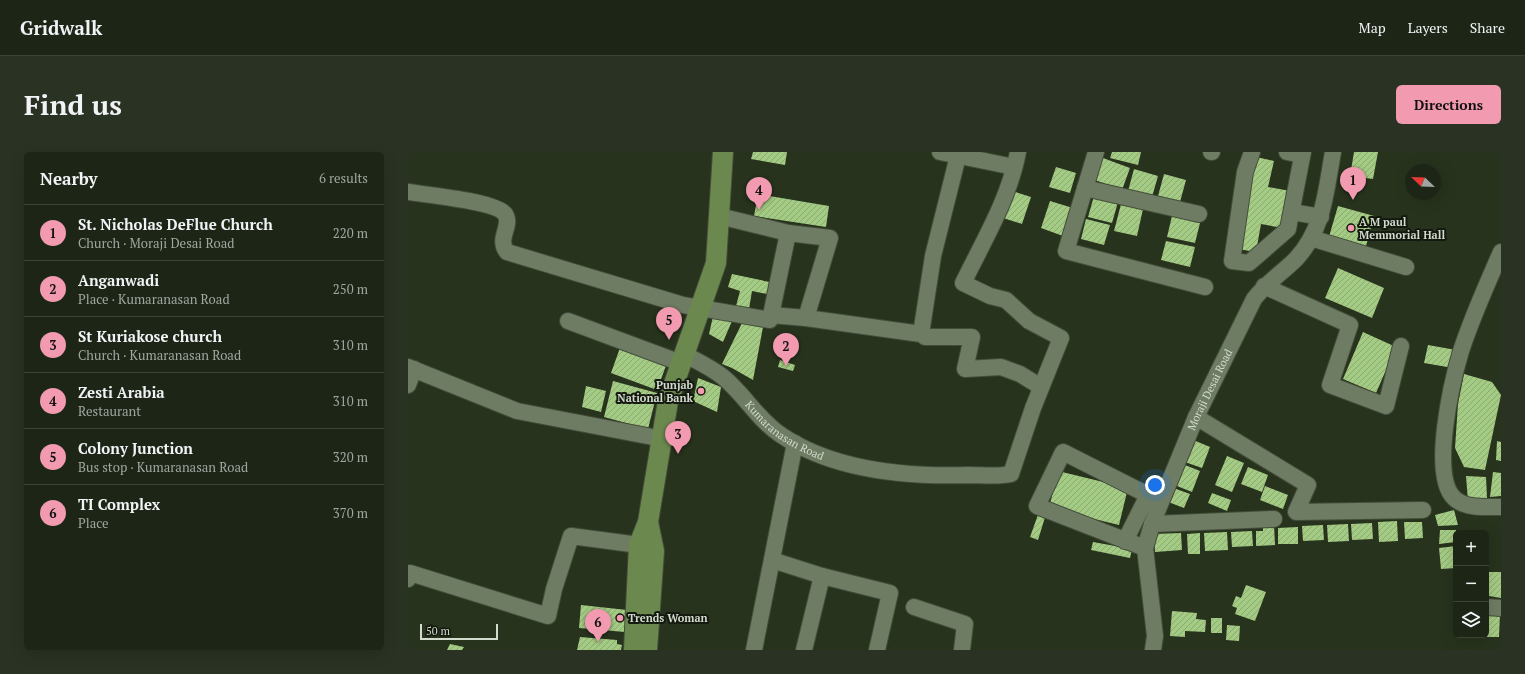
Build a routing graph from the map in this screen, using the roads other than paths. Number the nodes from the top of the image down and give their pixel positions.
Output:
1 (723, 152) edge
2 (940, 152) edge
3 (1096, 152) edge
4 (1252, 152) edge
5 (1333, 152) edge
6 (1297, 153) edge
7 (958, 156) junction
8 (1016, 160) edge
9 (1085, 188) junction
10 (408, 192) edge
11 (1292, 212) junction
12 (1199, 214) dead end
13 (719, 216) junction
14 (1321, 217) junction
15 (788, 233) junction
16 (1311, 238) junction
17 (1501, 252) edge
18 (1406, 267) dead end
19 (1264, 286) junction
20 (1205, 287) dead end
21 (699, 308) junction
22 (771, 315) junction
23 (806, 318) junction
24 (568, 321) dead end
25 (925, 337) dead end
26 (1401, 346) dead end
27 (683, 358) junction
28 (411, 368) edge
29 (408, 385) edge
30 (1041, 387) junction
31 (1196, 417) junction
32 (663, 439) junction
33 (795, 443) junction
34 (1501, 507) edge
35 (1423, 510) dead end
36 (1274, 519) dead end
37 (648, 522) junction
38 (1152, 524) junction
39 (1125, 541) junction
40 (639, 546) junction
41 (1145, 548) junction
42 (772, 560) junction
43 (822, 576) junction
44 (408, 579) edge
45 (914, 606) dead end
46 (1489, 607) edge
47 (1501, 608) edge
48 (643, 612) junction
49 (634, 650) edge
50 (647, 650) edge
51 (754, 650) edge
52 (804, 650) edge
53 (877, 650) edge
54 (962, 650) edge
55 (1153, 650) edge
56 (1157, 650) edge

1 - 13 main road
2 - 7 street
3 - 9 street
4 - 11 street
5 - 14 street, Moraji Desai Road
6 - 11 street
7 - 8 street
7 - 23 street
8 - 30 street
9 - 12 street
9 - 20 street
10 - 21 street
11 - 14 street
13 - 15 street
13 - 21 main road
14 - 16 street, Moraji Desai Road
15 - 22 street
15 - 23 street
16 - 18 street
16 - 19 street, Moraji Desai Road
17 - 34 street
19 - 26 street
19 - 31 street, Moraji Desai Road
21 - 22 street
21 - 27 main road
22 - 23 street
24 - 27 street, Kumaranasan Road
25 - 30 street
27 - 32 main road
27 - 33 street, Kumaranasan Road
28 - 29 street
28 - 32 street
30 - 33 street, Kumaranasan Road
31 - 35 street
31 - 38 street, Moraji Desai Road
32 - 37 main road
33 - 42 street
36 - 38 street
37 - 40 main road
37 - 48 main road
38 - 41 street, Moraji Desai Road
39 - 39 street
39 - 41 street
40 - 44 street
40 - 48 main road
41 - 55 street, Moraji Desai Road
42 - 43 street
42 - 51 street
43 - 52 street
43 - 53 street
45 - 54 street
46 - 47 street
48 - 49 main road
48 - 50 main road
55 - 56 street

